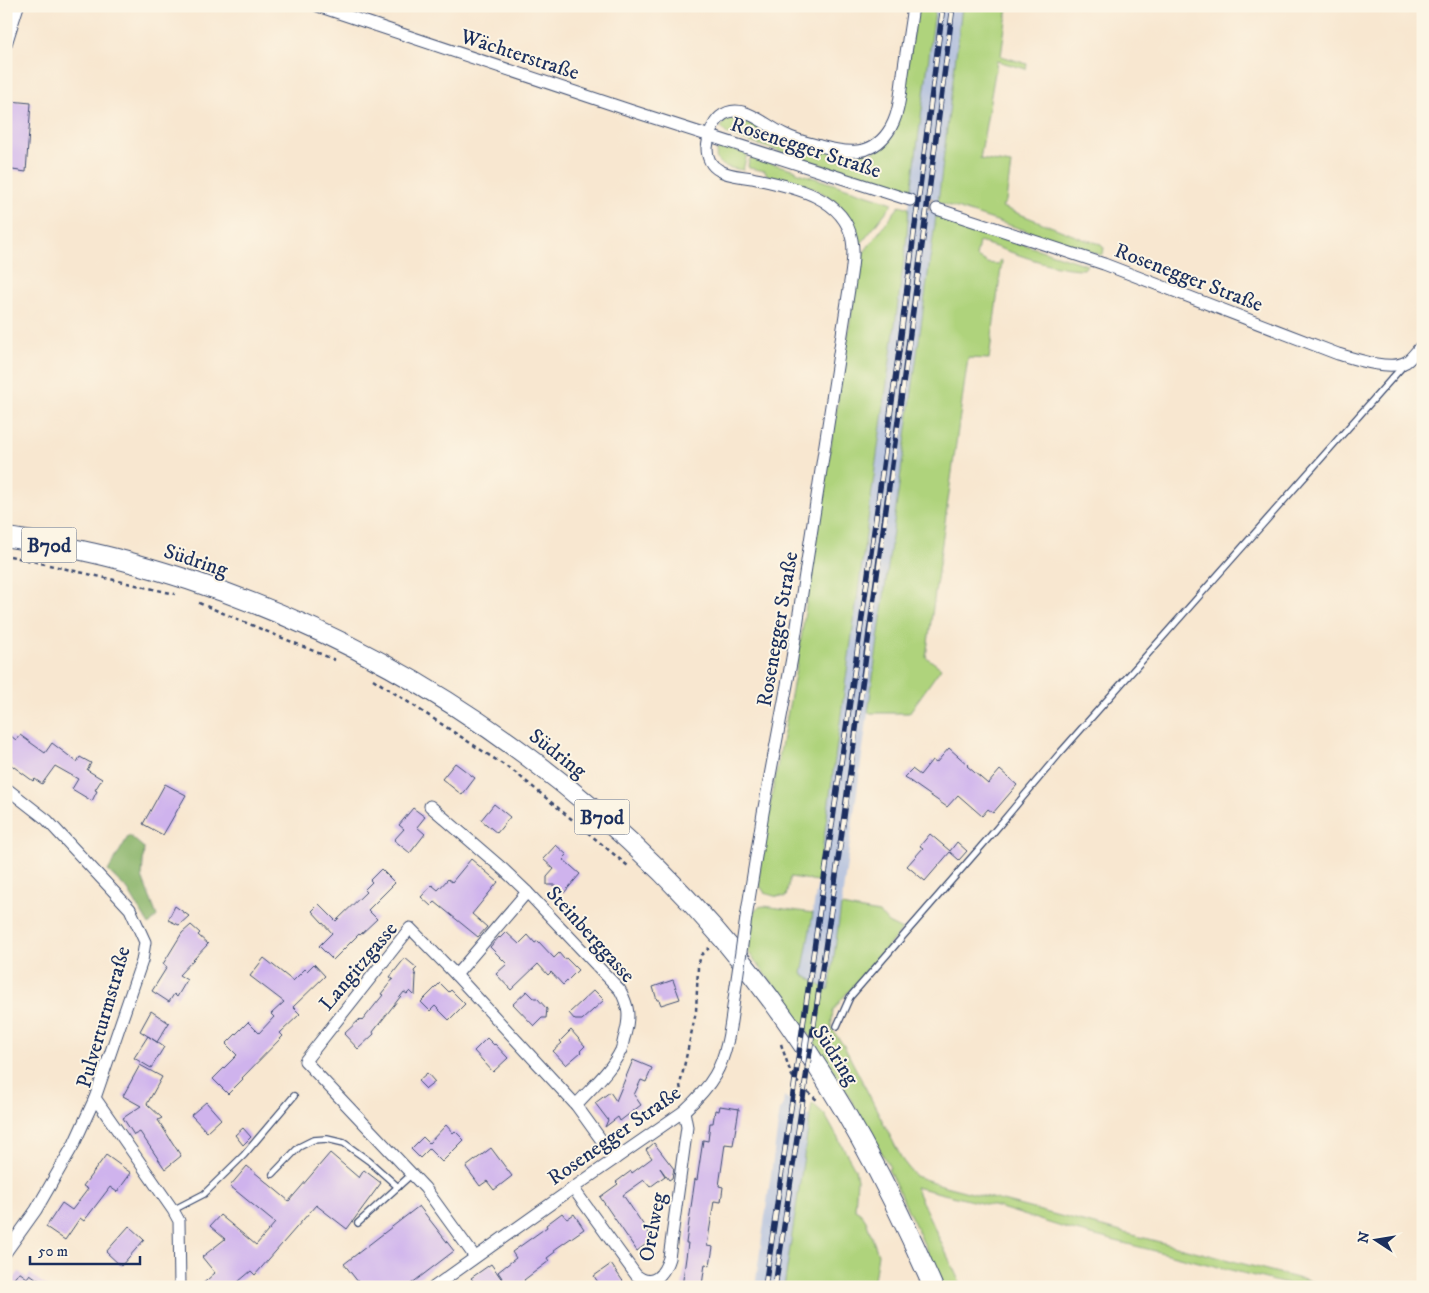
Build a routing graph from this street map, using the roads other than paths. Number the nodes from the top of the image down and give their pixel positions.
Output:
1 (18, 6) edge
2 (318, 6) edge
3 (913, 6) edge
4 (6, 44) edge
5 (710, 136) junction
6 (910, 200) tunnel mouth
7 (937, 209) tunnel mouth
8 (1423, 344) edge
9 (1406, 362) junction
10 (6, 537) edge
11 (6, 788) edge
12 (430, 806) dead end
13 (528, 892) junction
14 (456, 975) junction
15 (837, 1026) dead end
16 (294, 1096) dead end
17 (95, 1098) junction
18 (576, 1105) junction
19 (684, 1111) junction
20 (615, 1158) junction
21 (273, 1174) dead end
22 (412, 1174) junction
23 (398, 1187) junction
24 (573, 1188) junction
25 (173, 1210) junction
26 (358, 1223) dead end
27 (6, 1252) edge
28 (475, 1257) junction
29 (180, 1287) edge
30 (434, 1287) edge
31 (932, 1287) edge

1 - 4 street
2 - 5 street, Wächterstraße
3 - 5 street
5 - 6 street, Rosenegger Straße
5 - 19 street, Rosenegger Straße, bridge
7 - 9 street, Rosenegger Straße
8 - 9 street
9 - 15 lane
10 - 31 main road, Südring / B70d
11 - 17 street, Pulverturmstraße
12 - 13 street, Steinberggasse
13 - 14 street, Steinberggasse
13 - 18 street, Steinberggasse
14 - 18 street, Langitzgasse
14 - 22 street, Langitzgasse
16 - 25 lane
17 - 25 street, Pulverturmstraße
17 - 27 street
18 - 20 street, Langitzgasse
19 - 20 street, Rosenegger Straße
19 - 24 street, Orelweg
20 - 24 street, Rosenegger Straße
21 - 23 lane
22 - 23 lane
22 - 28 street, Langitzgasse
23 - 26 lane
24 - 28 street, Rosenegger Straße
25 - 29 street, Pulverturmstraße
28 - 30 street, Rosenegger Straße

